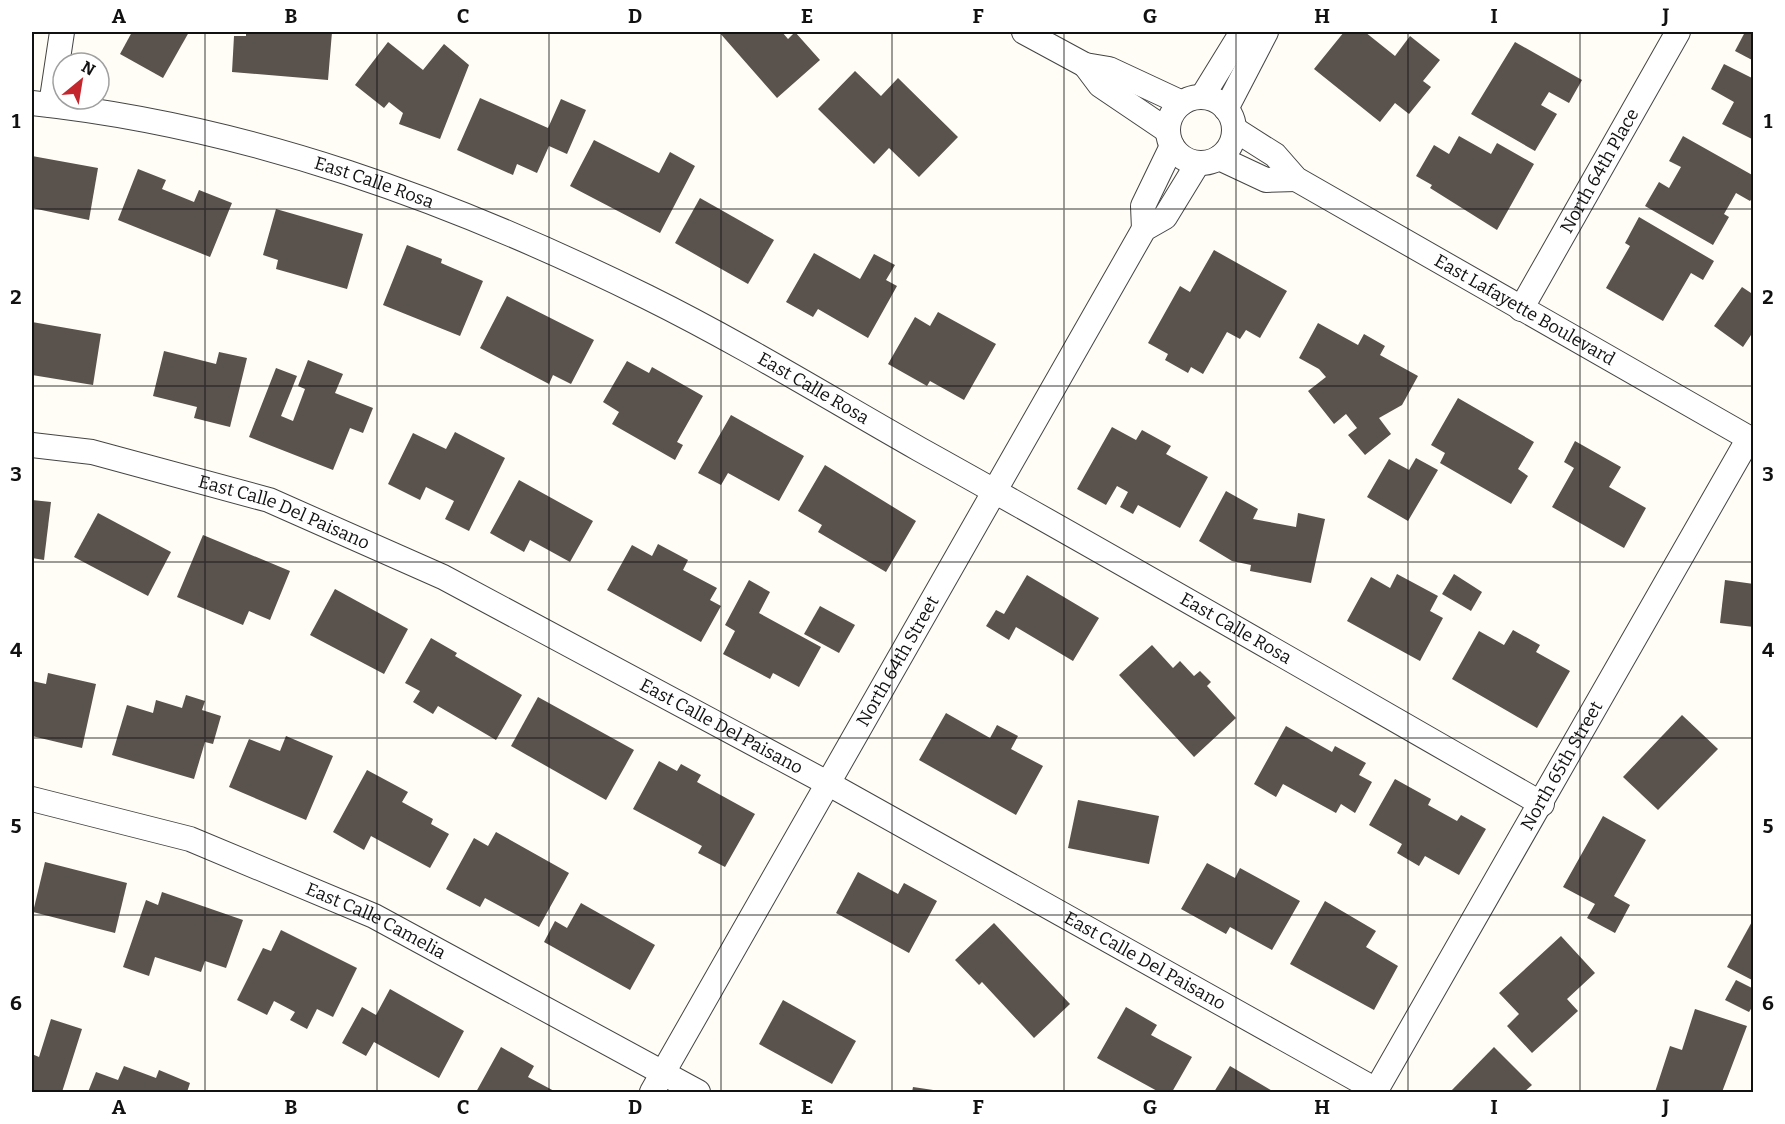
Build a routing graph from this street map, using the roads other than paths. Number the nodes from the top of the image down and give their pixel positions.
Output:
1 (62, 32) edge
2 (1024, 32) edge
3 (1242, 32) edge
4 (1266, 32) edge
5 (1678, 32) edge
6 (1086, 65) junction
7 (1192, 100) junction
8 (41, 104) edge
9 (1230, 119) junction
10 (1170, 138) junction
11 (1208, 160) junction
12 (1296, 179) junction
13 (1144, 229) junction
14 (1521, 309) junction
15 (1751, 440) edge
16 (32, 445) edge
17 (995, 491) junction
18 (829, 784) junction
19 (32, 799) edge
20 (1542, 804) junction
21 (658, 1083) edge
22 (1376, 1091) edge
23 (698, 1092) edge

1 - 8 street
2 - 6 street
3 - 7 street
4 - 9 street
5 - 14 street, North 64th Place
6 - 7 street
6 - 10 street
7 - 9 street
7 - 10 street
8 - 17 street, East Calle Rosa
9 - 11 street
9 - 12 street, East Lafayette Boulevard
10 - 11 street
10 - 13 street, North 64th Street
11 - 12 street
11 - 13 street, North 64th Street
12 - 14 street, East Lafayette Boulevard
13 - 17 street, North 64th Street
14 - 15 street, East Lafayette Boulevard
15 - 20 street, North 65th Street
16 - 18 street, East Calle Del Paisano
17 - 18 street, North 64th Street
17 - 20 street, East Calle Rosa
18 - 21 street, North 64th Street
18 - 22 street, East Calle Del Paisano
19 - 21 street, East Calle Camelia
20 - 22 street, North 65th Street
21 - 23 street, East Calle Camelia

